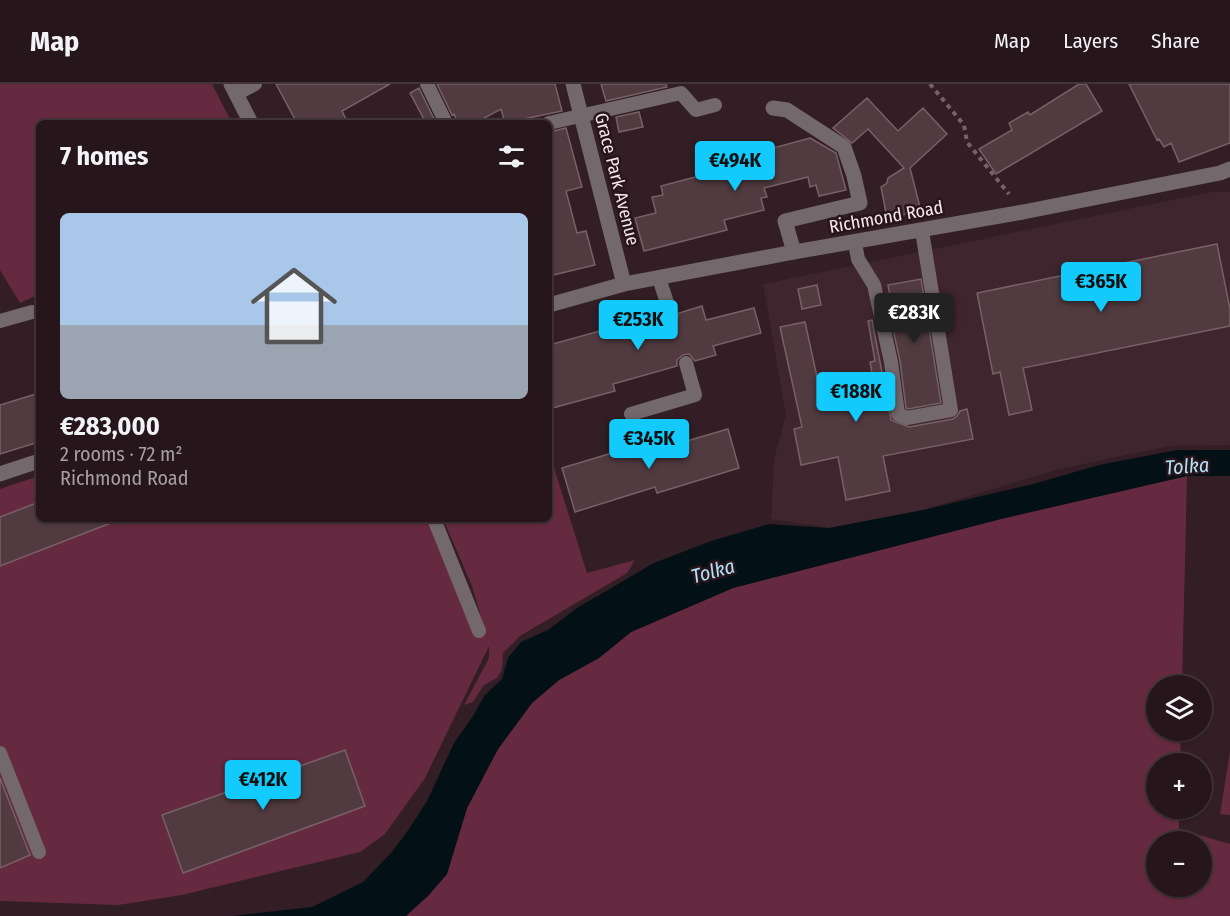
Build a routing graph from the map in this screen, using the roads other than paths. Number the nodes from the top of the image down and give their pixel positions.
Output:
1 (255, 84) edge
2 (427, 84) edge
3 (573, 84) edge
4 (234, 89) edge
5 (715, 105) dead end
6 (773, 108) dead end
7 (581, 116) junction
8 (250, 120) edge
9 (445, 120) edge
10 (552, 122) edge
11 (1230, 169) edge
12 (922, 231) junction
13 (855, 243) junction
14 (794, 252) junction
15 (659, 278) junction
16 (624, 284) junction
17 (552, 304) edge
18 (32, 312) dead end
19 (670, 312) dead end
20 (0, 321) edge
21 (686, 363) dead end
22 (631, 414) dead end
23 (36, 462) edge
24 (0, 474) edge
25 (435, 522) edge
26 (479, 631) dead end
27 (0, 753) edge
28 (39, 852) dead end

1 - 4 lane
2 - 9 lane
3 - 7 street, Grace Park Avenue
4 - 8 street
5 - 7 lane
6 - 14 street
7 - 10 lane
7 - 16 street, Grace Park Avenue
11 - 12 street, Richmond Road
12 - 13 street, Richmond Road
12 - 13 lane
13 - 14 street, Richmond Road
14 - 15 street, Richmond Road
15 - 16 street, Richmond Road
15 - 19 lane
16 - 17 street, Richmond Road
18 - 20 lane
21 - 22 lane
23 - 24 street
25 - 26 lane
27 - 28 lane

